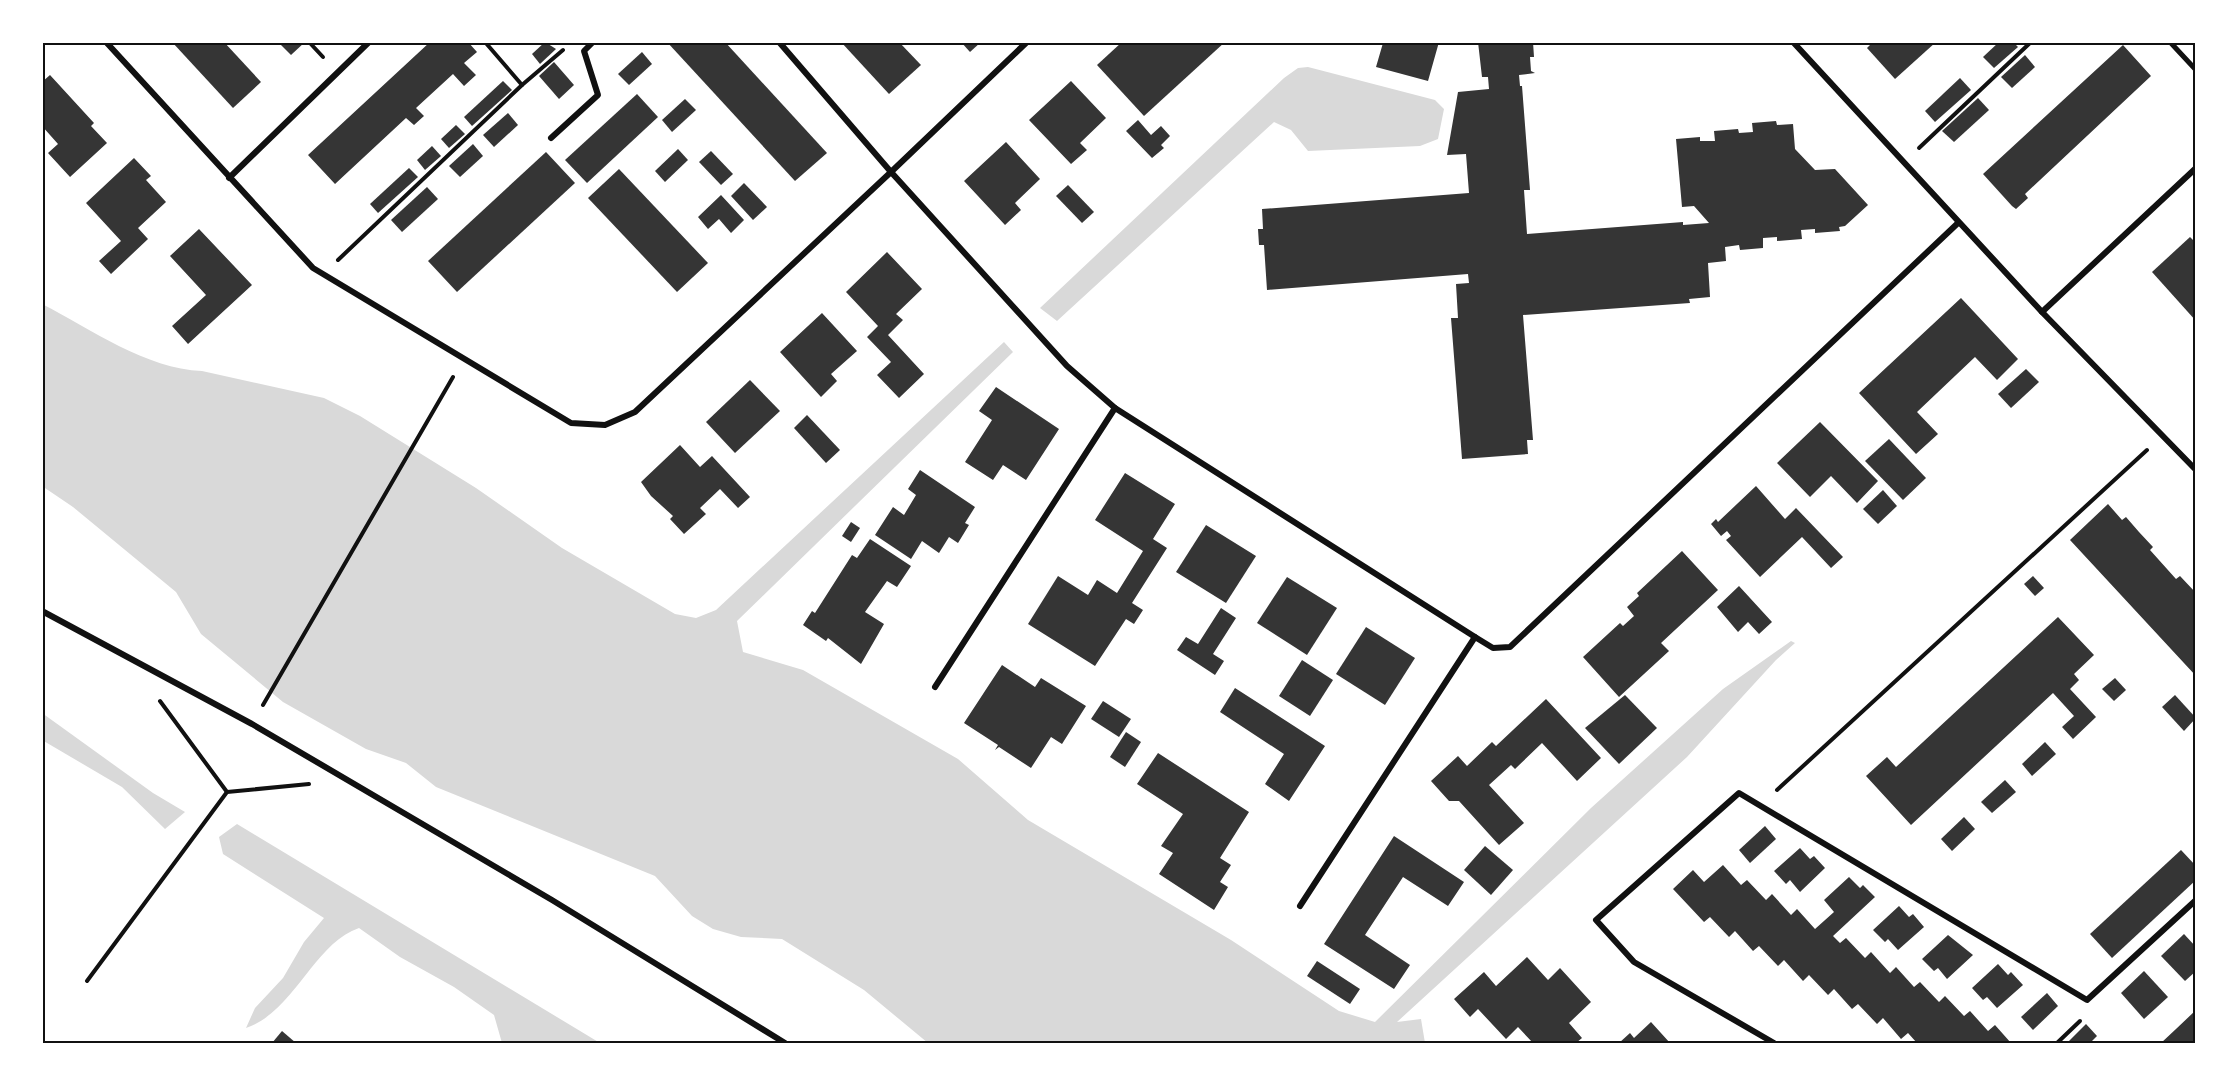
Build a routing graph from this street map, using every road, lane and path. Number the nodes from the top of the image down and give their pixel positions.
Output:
1 (106, 42) edge
2 (369, 42) edge
3 (484, 42) edge
4 (593, 42) edge
5 (779, 42) edge
6 (1027, 42) edge
7 (1793, 42) edge
8 (2031, 42) edge
9 (2170, 42) edge
10 (584, 51) junction
11 (2196, 70) edge
12 (522, 85) junction
13 (551, 138) dead end
14 (1903, 163) junction
15 (2196, 168) edge
16 (891, 172) junction
17 (229, 178) junction
18 (1958, 222) junction
19 (324, 274) junction
20 (2042, 312) junction
21 (463, 360) junction
22 (1115, 408) junction
23 (2163, 436) junction
24 (2196, 470) edge
25 (42, 610) edge
26 (1475, 638) junction
27 (935, 687) dead end
28 (156, 696) dead end
29 (266, 700) dead end
30 (346, 780) junction
31 (227, 792) junction
32 (1760, 805) junction
33 (2196, 900) edge
34 (1300, 906) dead end
35 (87, 981) dead end
36 (2087, 999) junction
37 (785, 1043) edge
38 (1774, 1043) edge
39 (2057, 1043) edge

1 - 17 street
2 - 17 street
3 - 12 path
4 - 10 street
5 - 16 street
6 - 16 street
7 - 14 street
8 - 14 path
9 - 11 street
10 - 12 path
10 - 13 street
12 - 19 path
14 - 18 street
15 - 20 street
16 - 21 street
16 - 22 street
17 - 19 street
18 - 20 street
18 - 26 street
19 - 21 street
20 - 23 street
21 - 29 path
22 - 26 street
22 - 27 street
23 - 24 street
23 - 32 path
25 - 30 street
26 - 34 street
28 - 31 path
30 - 31 path
30 - 37 street
31 - 35 path
32 - 36 street
32 - 38 street
33 - 36 street
36 - 39 path

